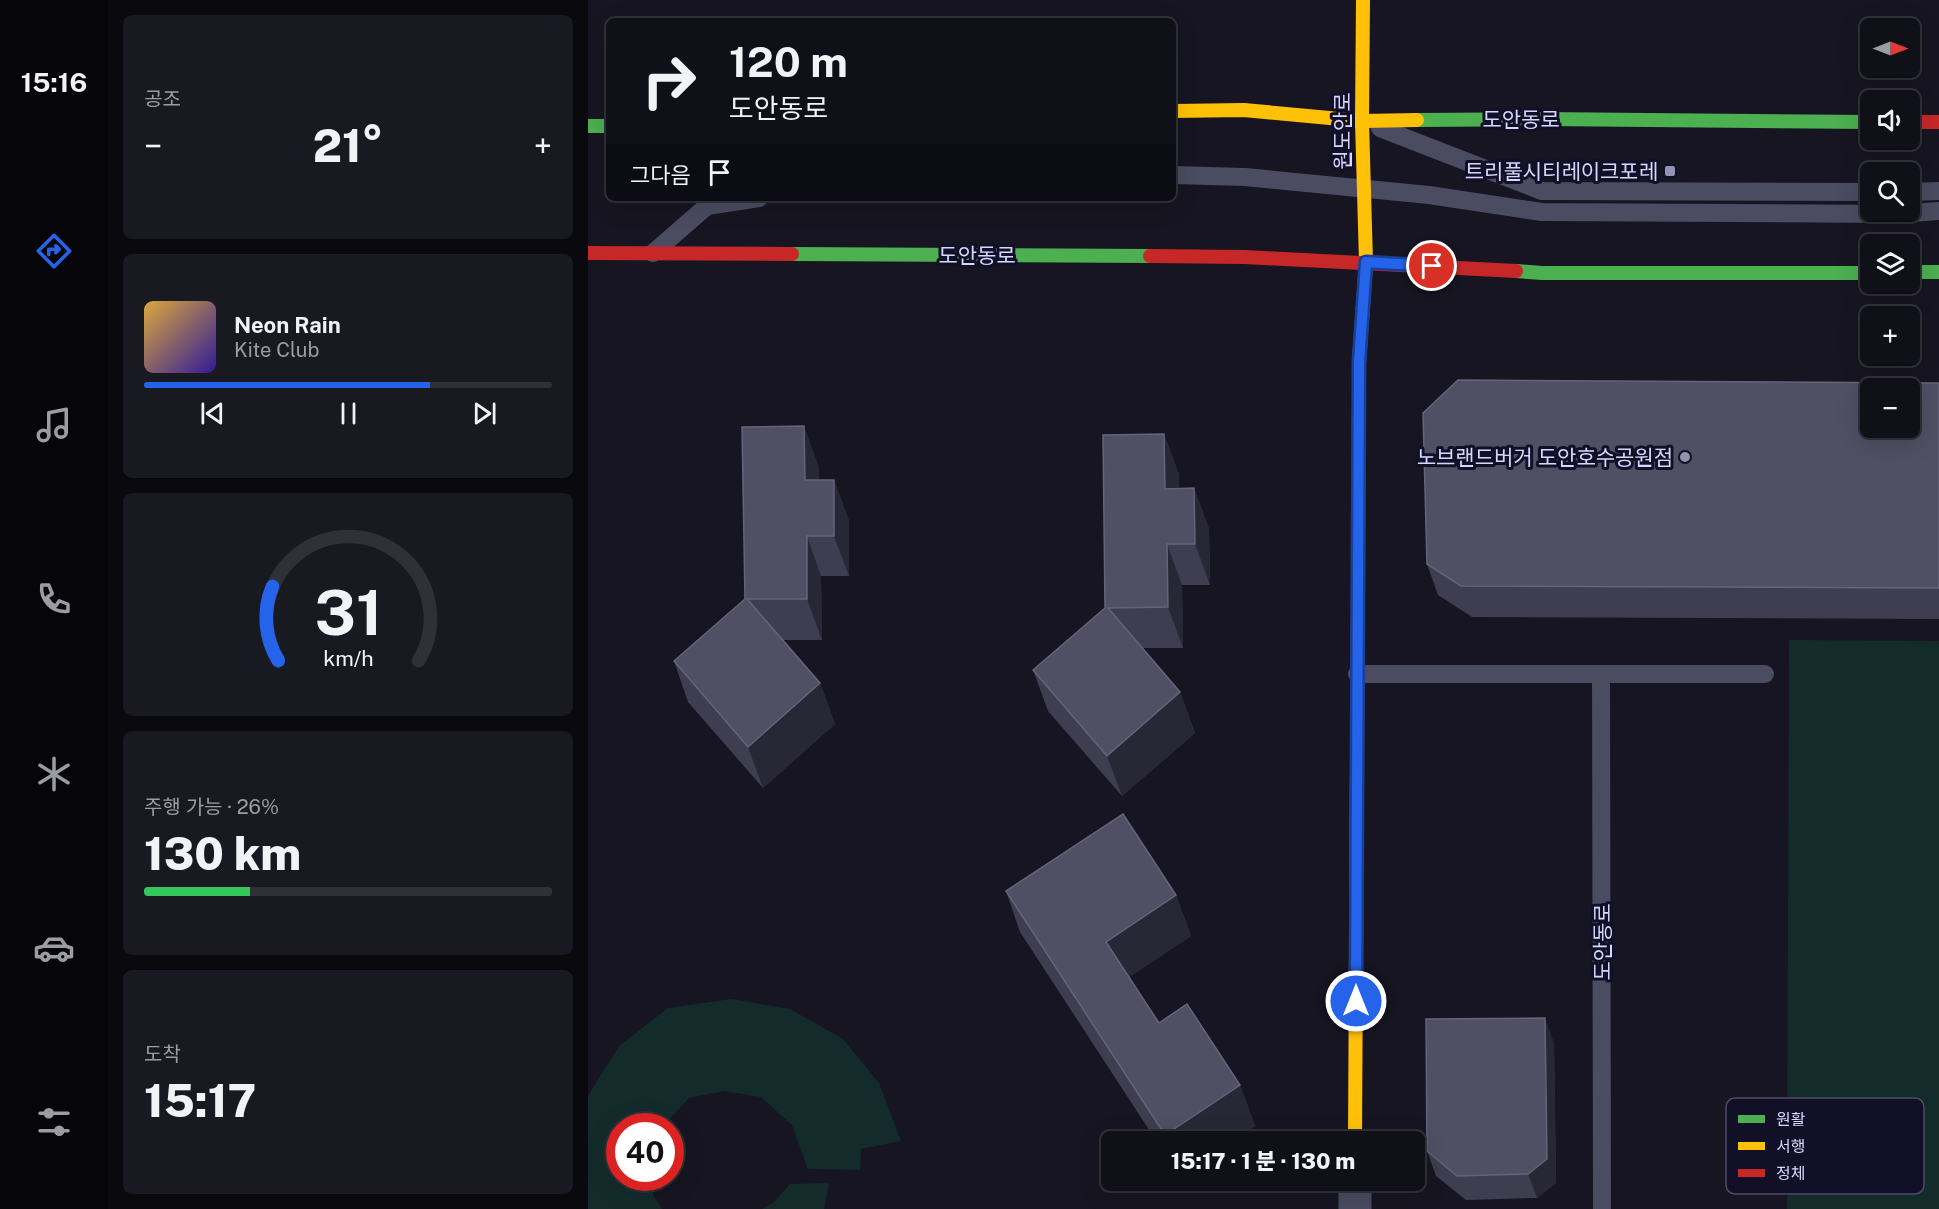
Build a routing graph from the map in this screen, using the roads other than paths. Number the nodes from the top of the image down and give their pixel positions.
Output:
1 (1363, 0) edge
2 (1176, 111) edge
3 (1362, 121) junction
4 (1860, 122) edge
5 (1920, 122) edge
6 (1939, 122) edge
7 (588, 126) edge
8 (606, 126) edge
9 (1176, 175) edge
10 (1363, 189) junction
11 (1939, 191) edge
12 (1860, 192) edge
13 (1920, 192) edge
14 (740, 201) edge
15 (1939, 211) edge
16 (588, 253) edge
17 (652, 254) junction
18 (1366, 262) junction
19 (1939, 272) edge
20 (1860, 273) edge
21 (1920, 273) edge
22 (1357, 674) junction
23 (1601, 674) junction
24 (1765, 674) dead end
25 (1355, 1131) edge
26 (1355, 1191) edge
27 (1355, 1209) edge
28 (1602, 1209) edge

1 - 3 main road, 원도안로
2 - 3 main road, 도안동로
3 - 4 main road, 도안동로
3 - 10 main road, 원도안로
3 - 12 lane
5 - 6 main road
7 - 8 main road
9 - 10 lane
10 - 15 lane
10 - 18 main road, 원도안로
11 - 13 lane
14 - 17 lane
16 - 17 main road, 도안동로
17 - 18 main road, 도안동로
18 - 20 main road, 도안동로
18 - 22 main road
19 - 21 main road
22 - 23 lane
22 - 25 main road
23 - 24 lane
23 - 28 lane, 도안동로
26 - 27 street

